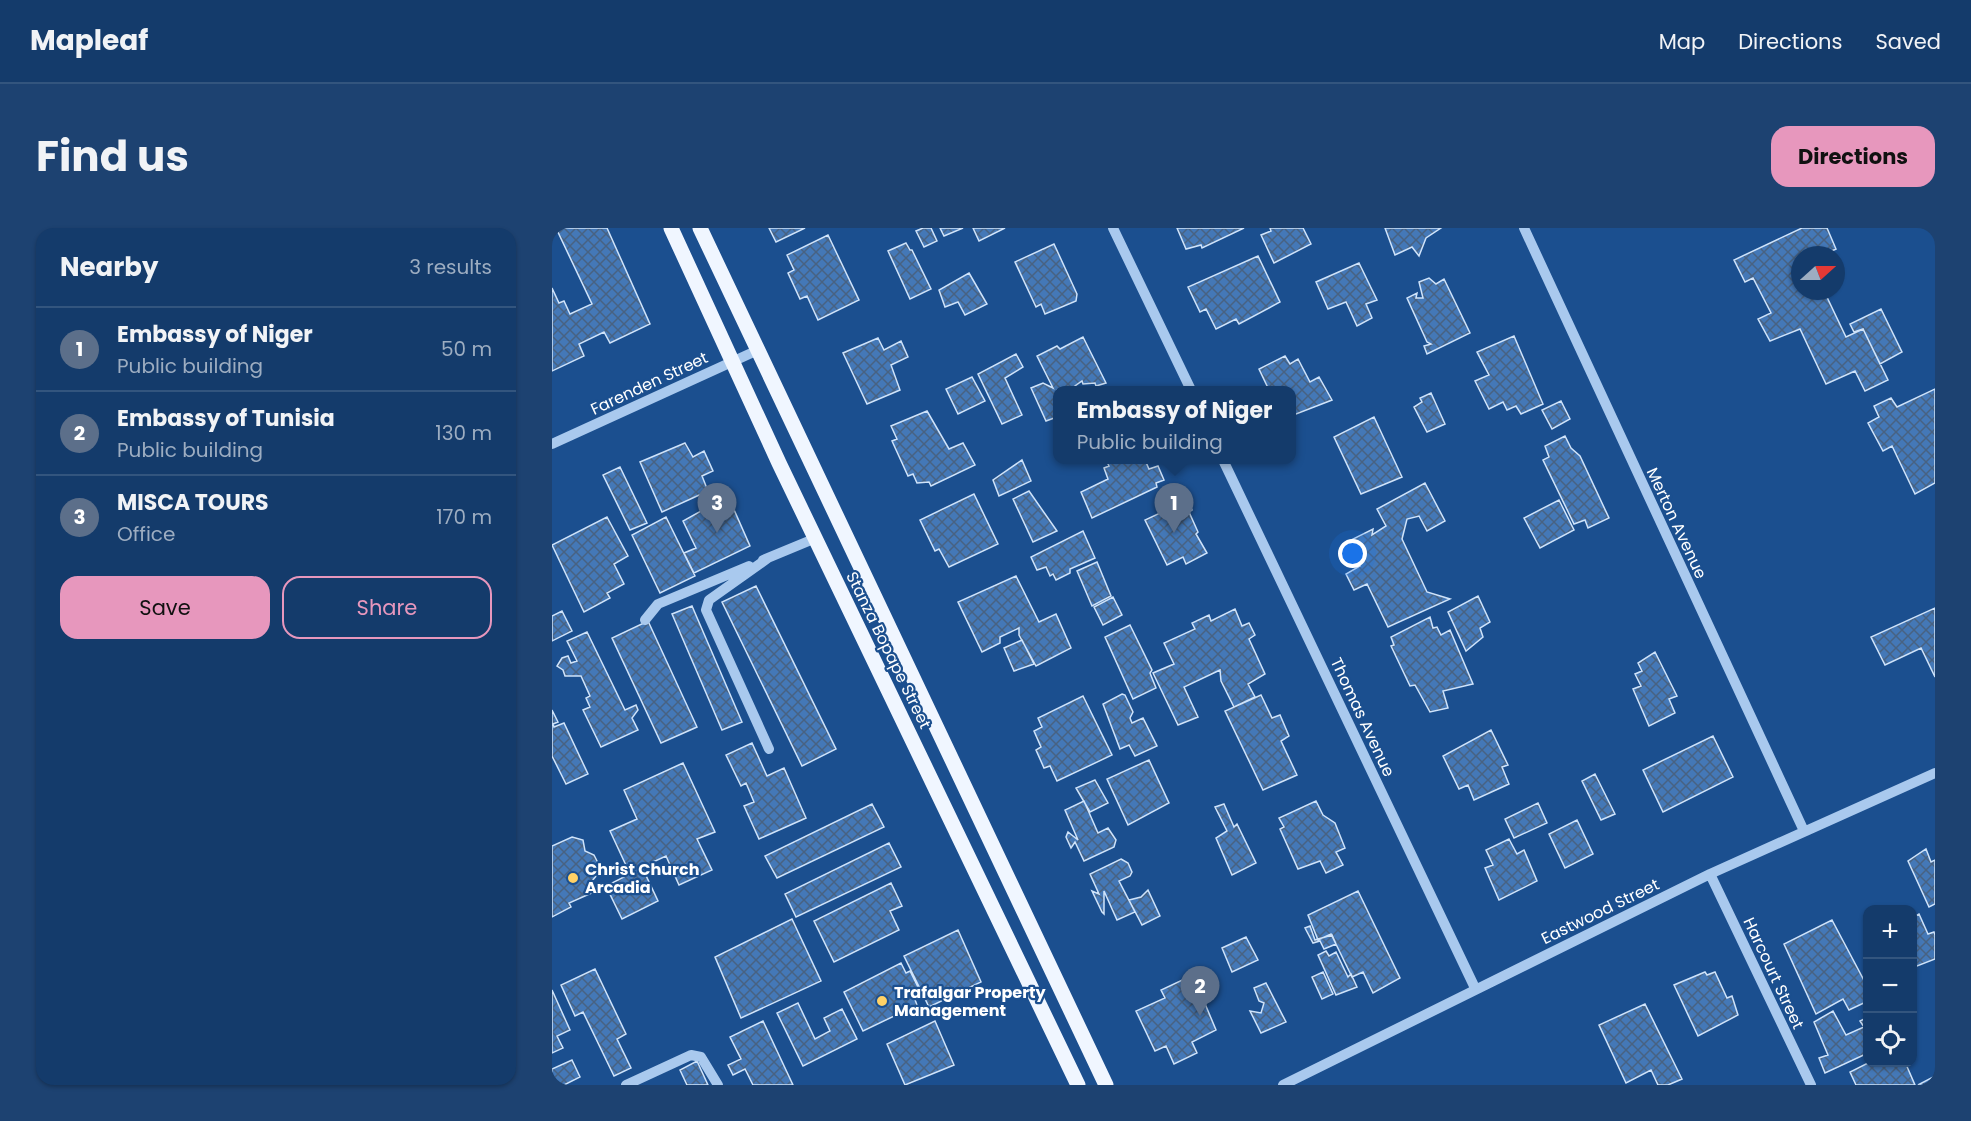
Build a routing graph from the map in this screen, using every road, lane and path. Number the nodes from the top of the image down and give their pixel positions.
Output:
1 (671, 228) edge
2 (700, 228) edge
3 (1113, 228) edge
4 (1524, 228) edge
5 (758, 350) junction
6 (734, 361) junction
7 (1189, 386) edge
8 (552, 444) edge
9 (1225, 464) edge
10 (816, 538) junction
11 (768, 558) junction
12 (645, 620) dead end
13 (769, 749) dead end
14 (1935, 773) edge
15 (1804, 831) junction
16 (1710, 874) junction
17 (1475, 988) junction
18 (626, 1085) edge
19 (718, 1085) edge
20 (1078, 1085) edge
21 (1106, 1085) edge
22 (1283, 1085) edge
23 (1811, 1085) edge

1 - 6 main road, Stanza Bopape Street
2 - 5 main road, Stanza Bopape Street
3 - 7 street
4 - 15 street, Merton Avenue
5 - 6 street, Farenden Street
5 - 21 main road, Stanza Bopape Street
6 - 8 street, Farenden Street
6 - 10 main road, Stanza Bopape Street
9 - 17 street, Thomas Avenue
10 - 11 street
10 - 20 main road, Stanza Bopape Street
11 - 12 street
11 - 13 street
14 - 15 street, Eastwood Street
15 - 16 street, Eastwood Street
16 - 17 street, Eastwood Street
16 - 23 street, Harcourt Street
17 - 22 street, Eastwood Street
18 - 19 street

